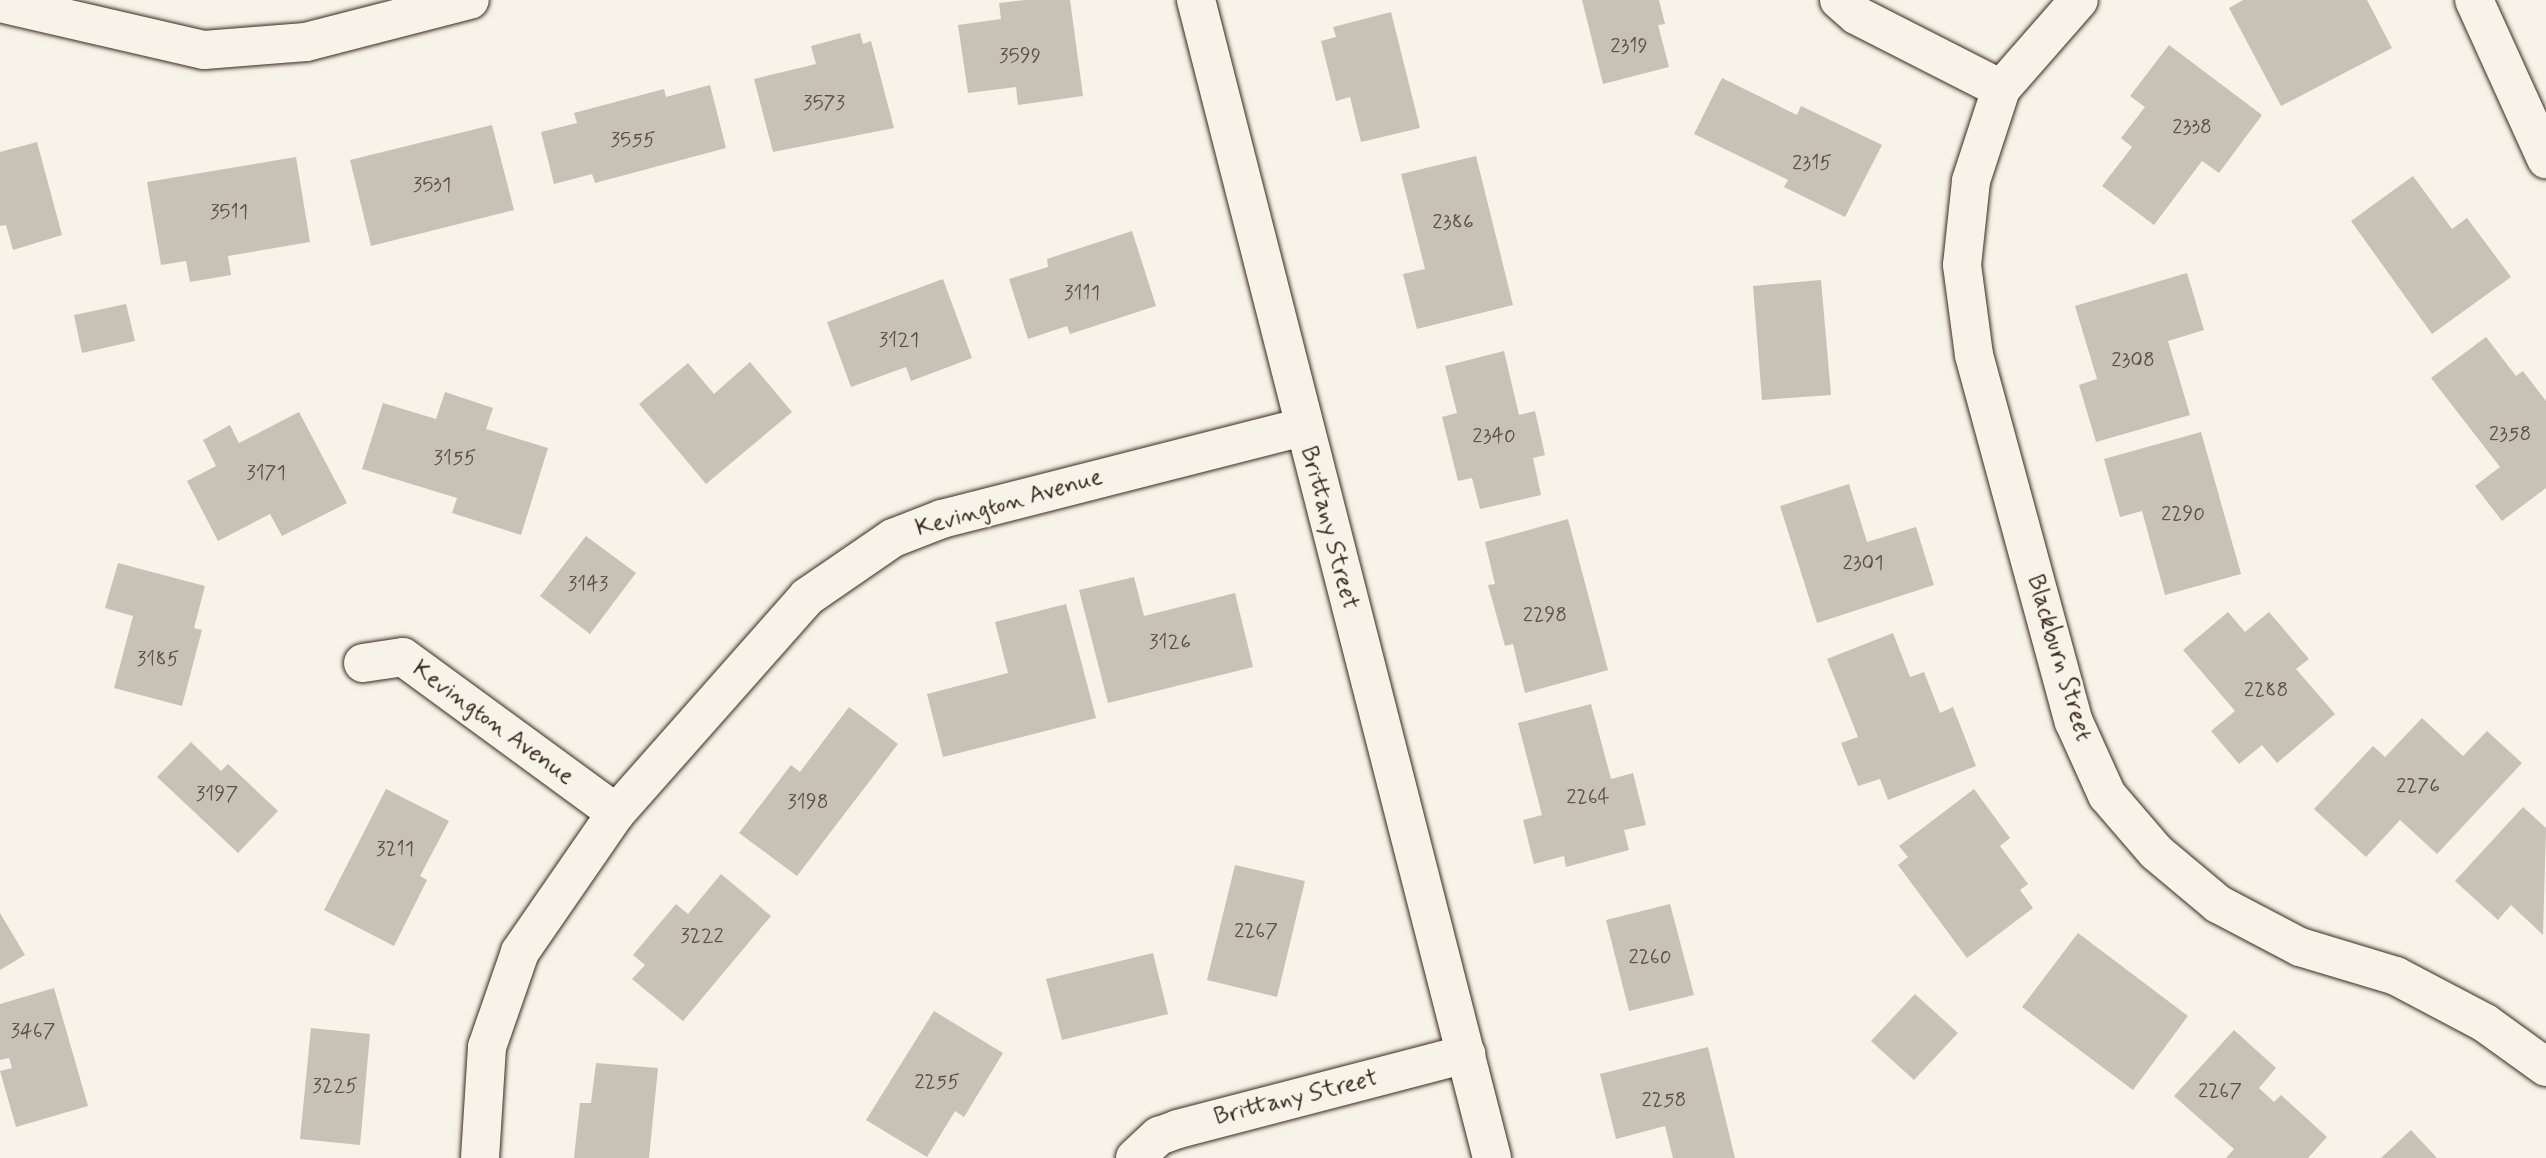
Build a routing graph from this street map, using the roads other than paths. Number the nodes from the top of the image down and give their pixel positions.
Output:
1 (470, 0) edge
2 (1196, 0) edge
3 (1839, 0) edge
4 (2079, 0) edge
5 (2474, 0) edge
6 (0, 2) edge
7 (2001, 89) junction
8 (2546, 159) edge
9 (1302, 426) junction
10 (363, 663) dead end
11 (616, 813) junction
12 (1466, 1054) junction
13 (2546, 1067) edge
14 (480, 1158) edge
15 (1135, 1158) edge
16 (1492, 1158) edge

1 - 6 street
2 - 9 street, Brittany Street
3 - 7 street
4 - 7 street, Blackburn Street
5 - 8 street
7 - 13 street, Blackburn Street
9 - 11 street, Kevington Avenue
9 - 12 street, Brittany Street
10 - 11 street, Kevington Avenue
11 - 14 street, Kevington Avenue
12 - 15 street, Brittany Street
12 - 16 street, Brittany Street

